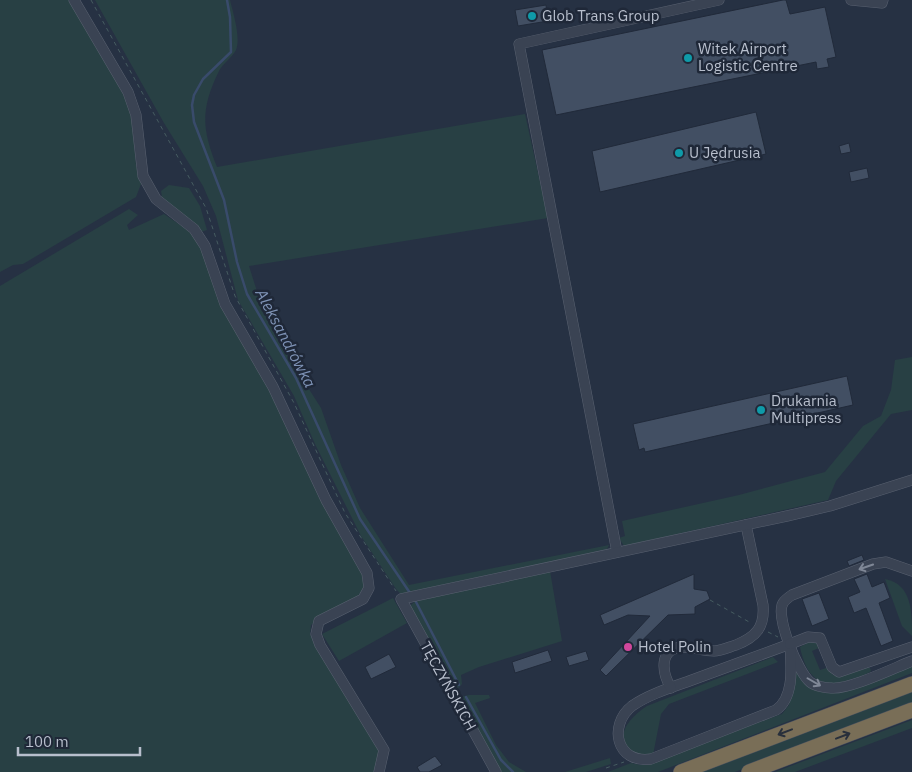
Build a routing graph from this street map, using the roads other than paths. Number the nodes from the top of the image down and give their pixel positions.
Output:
1 (74, 0) edge
2 (719, 0) edge
3 (851, 0) edge
4 (883, 0) edge
5 (912, 480) edge
6 (746, 524) junction
7 (616, 552) junction
8 (912, 572) edge
9 (790, 644) junction
10 (912, 647) edge
11 (912, 661) edge
12 (912, 684) edge
13 (671, 688) junction
14 (912, 710) edge
15 (379, 772) edge
16 (496, 772) edge
17 (681, 772) edge
18 (749, 772) edge

1 - 15 street
2 - 7 street
3 - 4 street
5 - 6 street
6 - 7 street
6 - 13 street
7 - 16 street, TĘCZYŃSKICH
8 -> 9 street
9 - 10 street
9 -> 11 street
9 - 13 street
9 - 13 street
12 -> 17 highway
18 -> 14 highway

